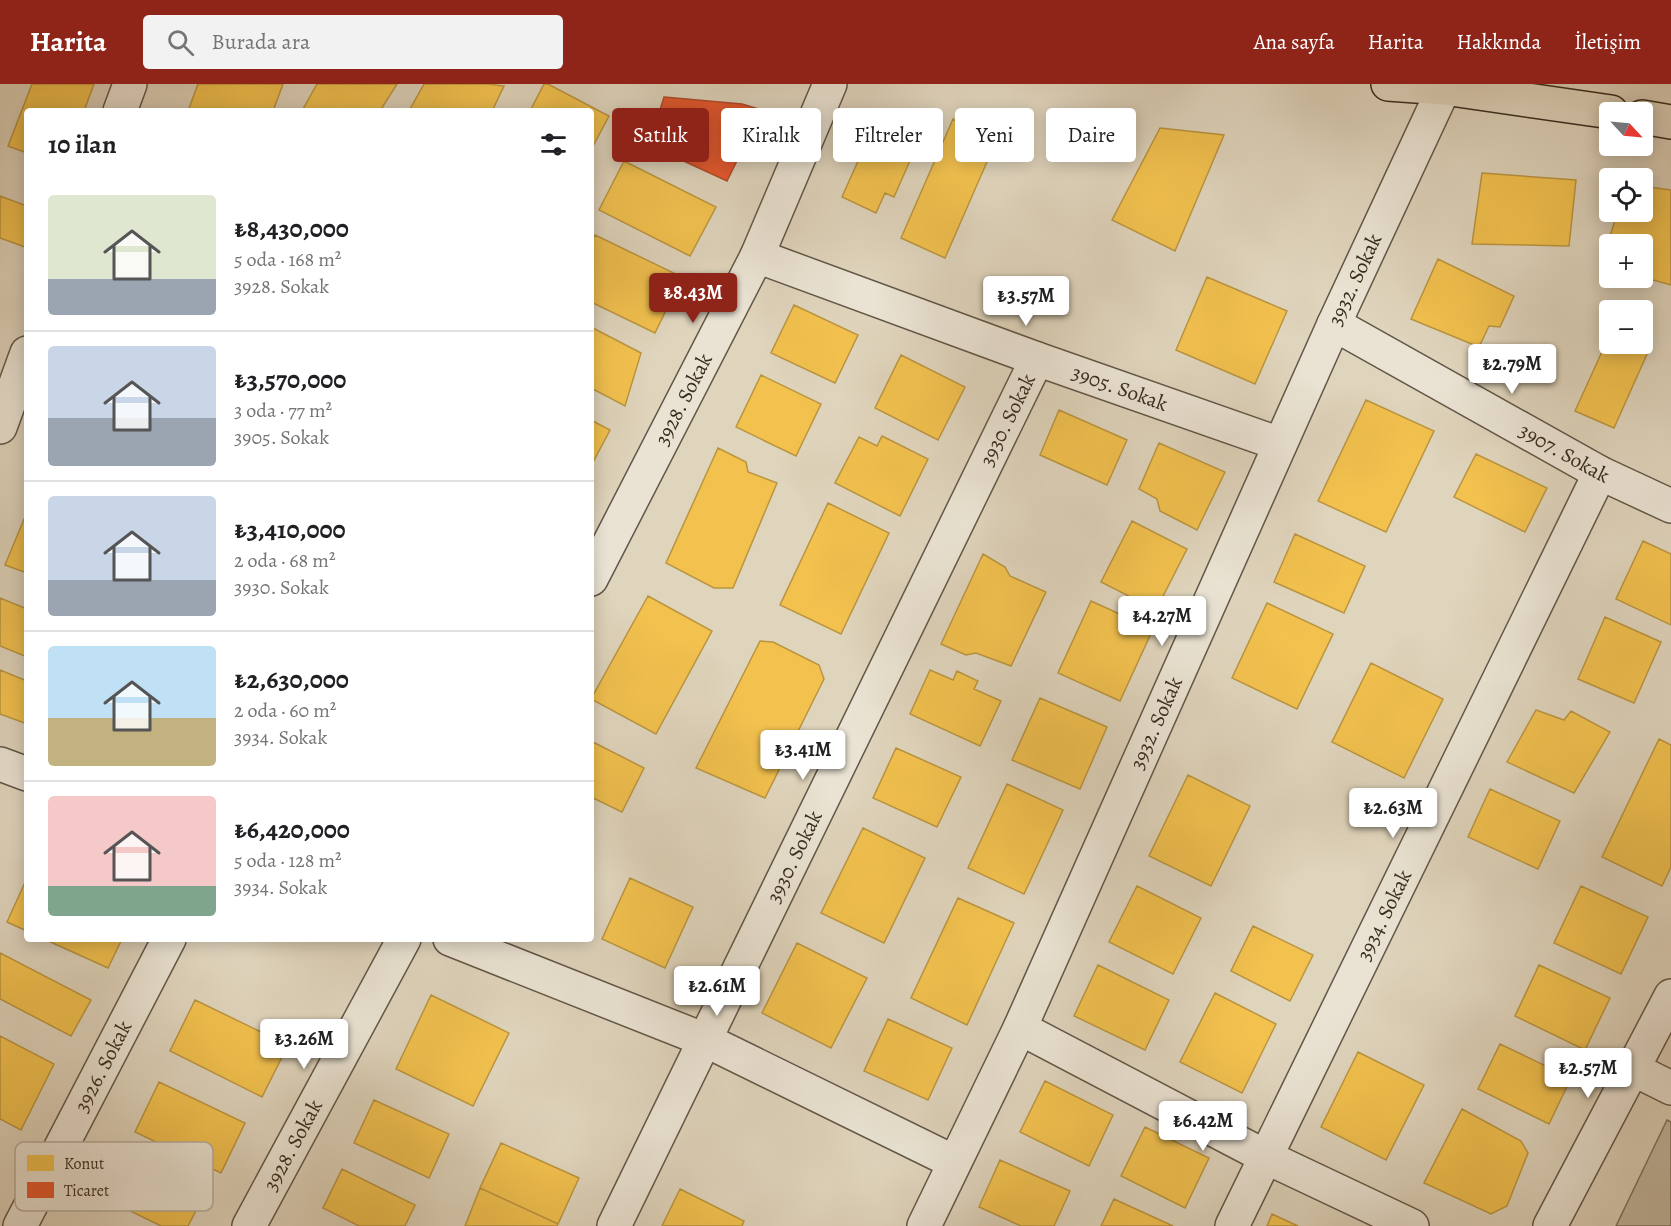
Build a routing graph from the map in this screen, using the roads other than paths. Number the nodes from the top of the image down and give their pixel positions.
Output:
1 (130, 84) edge
2 (830, 84) edge
3 (1388, 84) edge
4 (1444, 88) junction
5 (121, 108) edge
6 (1599, 110) edge
7 (1653, 119) edge
8 (1671, 122) edge
9 (757, 256) junction
10 (1334, 324) junction
11 (1037, 359) junction
12 (24, 361) edge
13 (0, 427) edge
14 (1280, 444) junction
15 (1600, 474) junction
16 (1671, 506) edge
17 (599, 546) edge
18 (594, 567) edge
19 (0, 764) edge
20 (24, 773) edge
21 (167, 942) edge
22 (402, 942) edge
23 (458, 942) edge
24 (1671, 996) edge
25 (1020, 1028) junction
26 (705, 1040) junction
27 (1633, 1069) junction
28 (1671, 1088) edge
29 (64, 1142) edge
30 (1266, 1156) junction
31 (954, 1162) junction
32 (28, 1211) edge
33 (20, 1226) edge
34 (249, 1226) edge
35 (614, 1226) edge
36 (924, 1226) edge
37 (1232, 1226) edge
38 (1412, 1226) edge
39 (1550, 1226) edge

1 - 5 street
2 - 9 street, 3928. Sokak
3 - 4 main road
4 - 6 main road
4 - 10 street, 3932. Sokak
7 - 8 main road
9 - 11 street, 3905. Sokak
9 - 17 street, 3928. Sokak
10 - 14 street, 3932. Sokak
10 - 15 street, 3907. Sokak
11 - 14 street, 3905. Sokak
11 - 26 street, 3930. Sokak
12 - 13 street
14 - 25 street, 3932. Sokak
15 - 16 street, 3907. Sokak
15 - 30 street, 3934. Sokak
17 - 18 street, 3928. Sokak
19 - 20 street
21 - 29 street, 3926. Sokak
22 - 34 street, 3928. Sokak
23 - 26 street
24 - 27 street
25 - 30 street
25 - 31 street, 3932. Sokak
26 - 31 street
26 - 35 street, 3930. Sokak
27 - 28 street
27 - 39 street
30 - 37 street, 3934. Sokak
30 - 38 street
31 - 36 street, 3932. Sokak
32 - 33 street, 3926. Sokak

